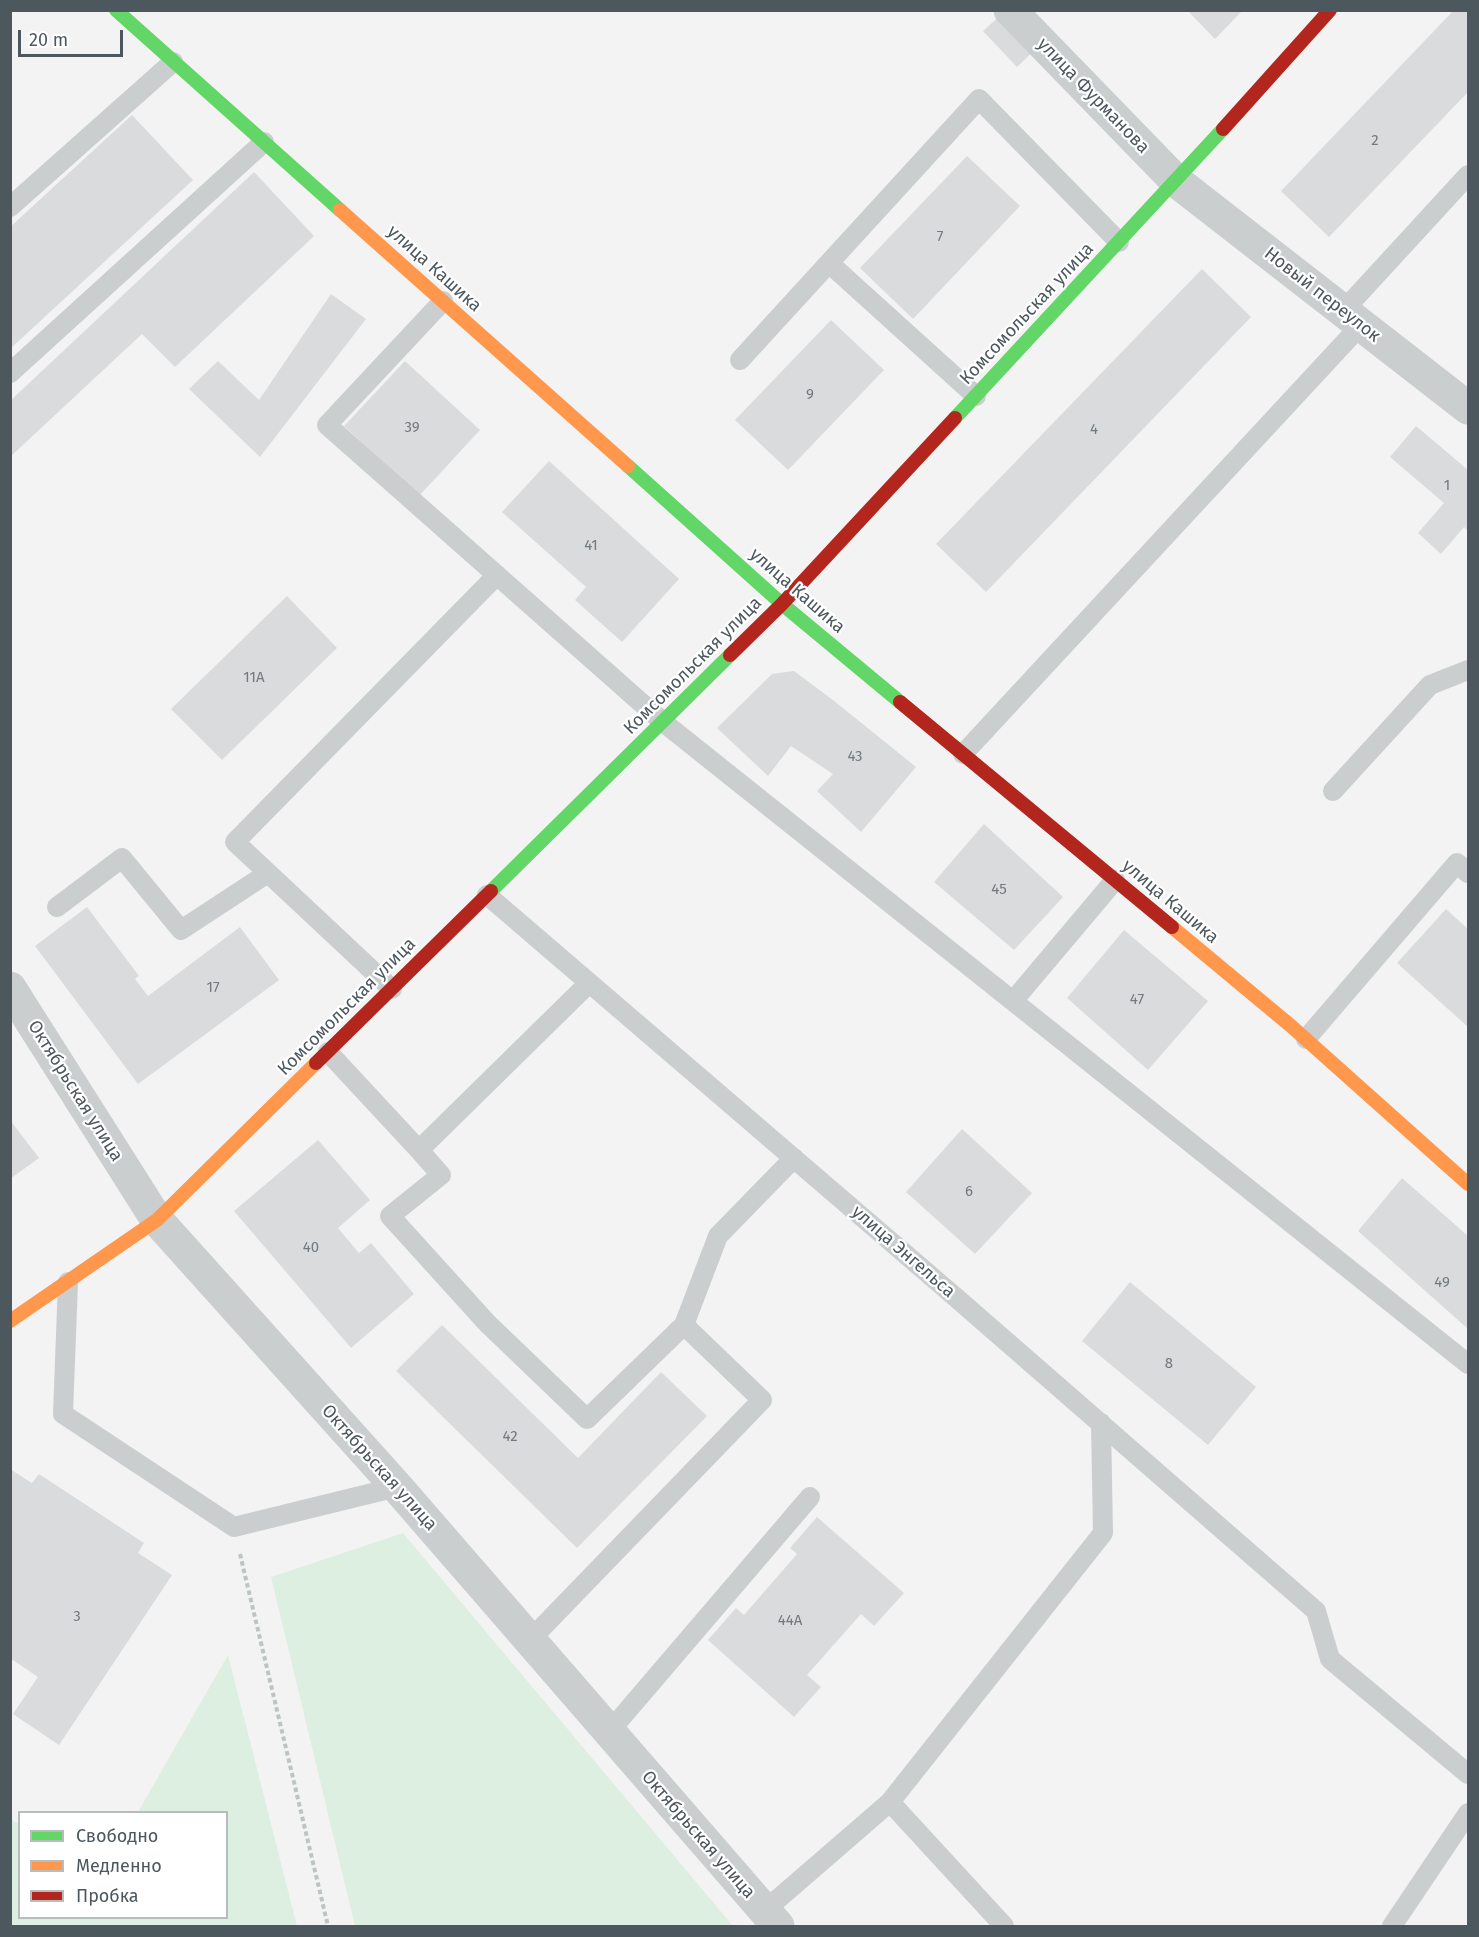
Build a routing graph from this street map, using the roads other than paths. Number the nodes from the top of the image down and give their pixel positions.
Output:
1 (116, 10) edge
2 (1010, 10) edge
3 (1330, 10) edge
4 (173, 62) junction
5 (264, 142) junction
6 (1468, 176) edge
7 (1176, 181) junction
8 (10, 207) edge
9 (1119, 242) junction
10 (829, 263) junction
11 (443, 301) junction
12 (1352, 318) junction
13 (740, 360) dead end
14 (10, 373) edge
15 (976, 396) junction
16 (1468, 408) edge
17 (496, 575) junction
18 (782, 604) junction
19 (1468, 670) edge
20 (663, 722) junction
21 (963, 754) junction
22 (1333, 791) dead end
23 (268, 873) junction
24 (1468, 873) edge
25 (1115, 880) junction
26 (487, 895) junction
27 (57, 907) dead end
28 (589, 983) junction
29 (10, 988) edge
30 (392, 989) junction
31 (1013, 1001) junction
32 (1306, 1039) junction
33 (328, 1052) junction
34 (419, 1150) junction
35 (794, 1158) junction
36 (1468, 1184) edge
37 (157, 1220) junction
38 (68, 1282) junction
39 (10, 1321) edge
40 (684, 1324) junction
41 (1468, 1365) edge
42 (1101, 1423) junction
43 (397, 1487) junction
44 (810, 1497) dead end
45 (530, 1640) junction
46 (609, 1732) junction
47 (1468, 1774) edge
48 (890, 1802) junction
49 (1468, 1813) edge
50 (771, 1919) edge
51 (1004, 1926) edge
52 (1392, 1926) edge

1 - 4 street, улица Кашика
2 - 7 street, улица Фурманова
3 - 7 street, Комсомольская улица
4 - 5 street, улица Кашика
4 - 8 lane
5 - 11 street, улица Кашика
5 - 14 lane
6 - 12 lane
7 - 9 street, Комсомольская улица
7 - 12 street, Новый переулок
9 - 10 lane
9 - 15 street, Комсомольская улица
10 - 13 lane
10 - 15 lane
11 - 17 lane
11 - 18 street, улица Кашика
12 - 16 street, Новый переулок
12 - 21 lane
15 - 18 street, Комсомольская улица
17 - 20 lane
17 - 23 lane
18 - 20 street, Комсомольская улица
18 - 21 street, улица Кашика
19 - 22 lane
20 - 26 street, Комсомольская улица
20 - 31 lane
21 - 25 street, улица Кашика
23 - 27 lane
23 - 30 lane
24 - 32 lane
25 - 31 lane
25 - 32 street, улица Кашика
26 - 28 lane, улица Энгельса
26 - 30 street, Комсомольская улица
28 - 34 lane
28 - 35 lane, улица Энгельса
29 - 37 street, Октябрьская улица
30 - 33 street, Комсомольская улица
31 - 41 lane
32 - 36 street, улица Кашика
33 - 34 lane
33 - 37 street, Комсомольская улица
34 - 40 lane
35 - 40 lane
35 - 42 lane, улица Энгельса
37 - 38 street, Комсомольская улица
37 - 43 street, Октябрьская улица
38 - 39 street, Комсомольская улица
38 - 43 lane
40 - 45 lane
42 - 47 lane, улица Энгельса
42 - 48 lane
43 - 45 street, Октябрьская улица
44 - 46 lane
45 - 46 street, Октябрьская улица
46 - 50 street, Октябрьская улица
48 - 50 lane
48 - 51 lane
49 - 52 lane

